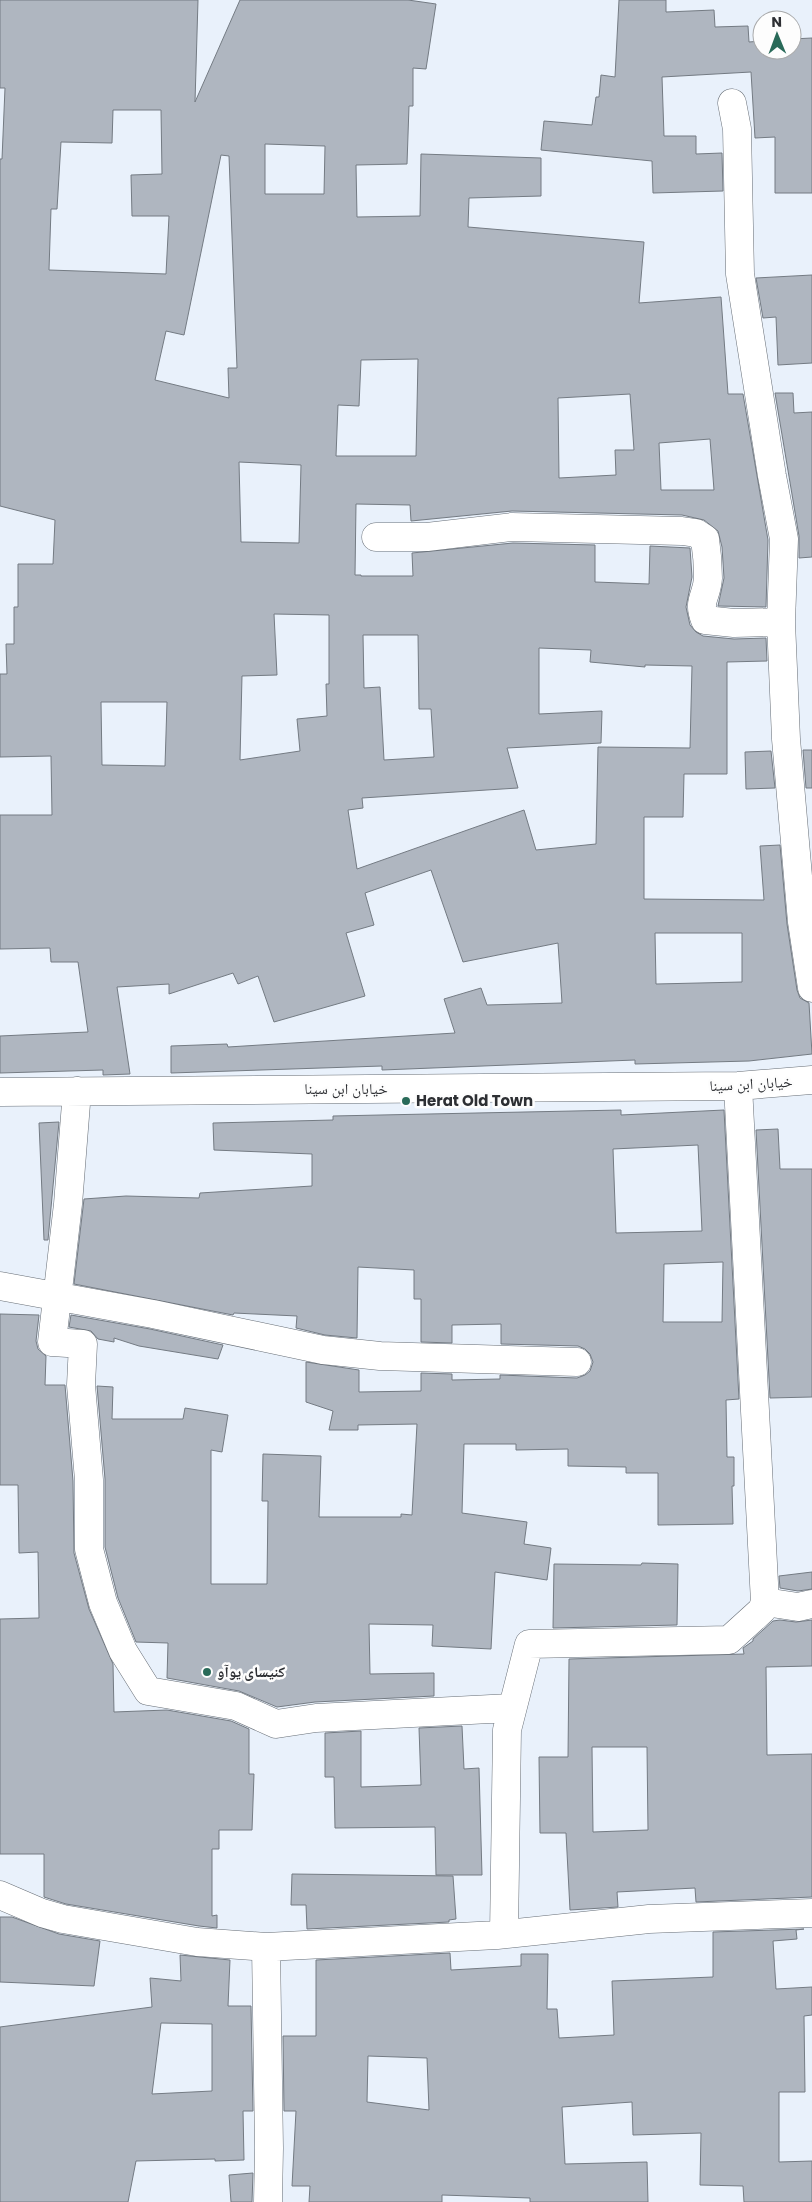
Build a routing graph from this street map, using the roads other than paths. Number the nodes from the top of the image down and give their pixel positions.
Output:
1 (732, 103) dead end
2 (376, 537) dead end
3 (781, 622) junction
4 (812, 988) edge
5 (812, 1080) edge
6 (738, 1086) junction
7 (77, 1090) junction
8 (0, 1092) edge
9 (0, 1286) edge
10 (58, 1296) junction
11 (577, 1362) dead end
12 (765, 1602) junction
13 (812, 1604) edge
14 (512, 1708) junction
15 (0, 1895) edge
16 (812, 1913) edge
17 (504, 1934) junction
18 (266, 1947) junction
19 (268, 2202) edge

1 - 3 street
2 - 3 street
3 - 4 street
5 - 6 street, خیابان ابن سینا
6 - 7 street, خیابان ابن سینا
6 - 12 street
7 - 8 street, خیابان ابن سینا
7 - 10 street
9 - 10 street
10 - 11 street
10 - 14 street
12 - 13 street
12 - 14 street
14 - 17 street
15 - 18 street
16 - 17 street
17 - 18 street
18 - 19 street

